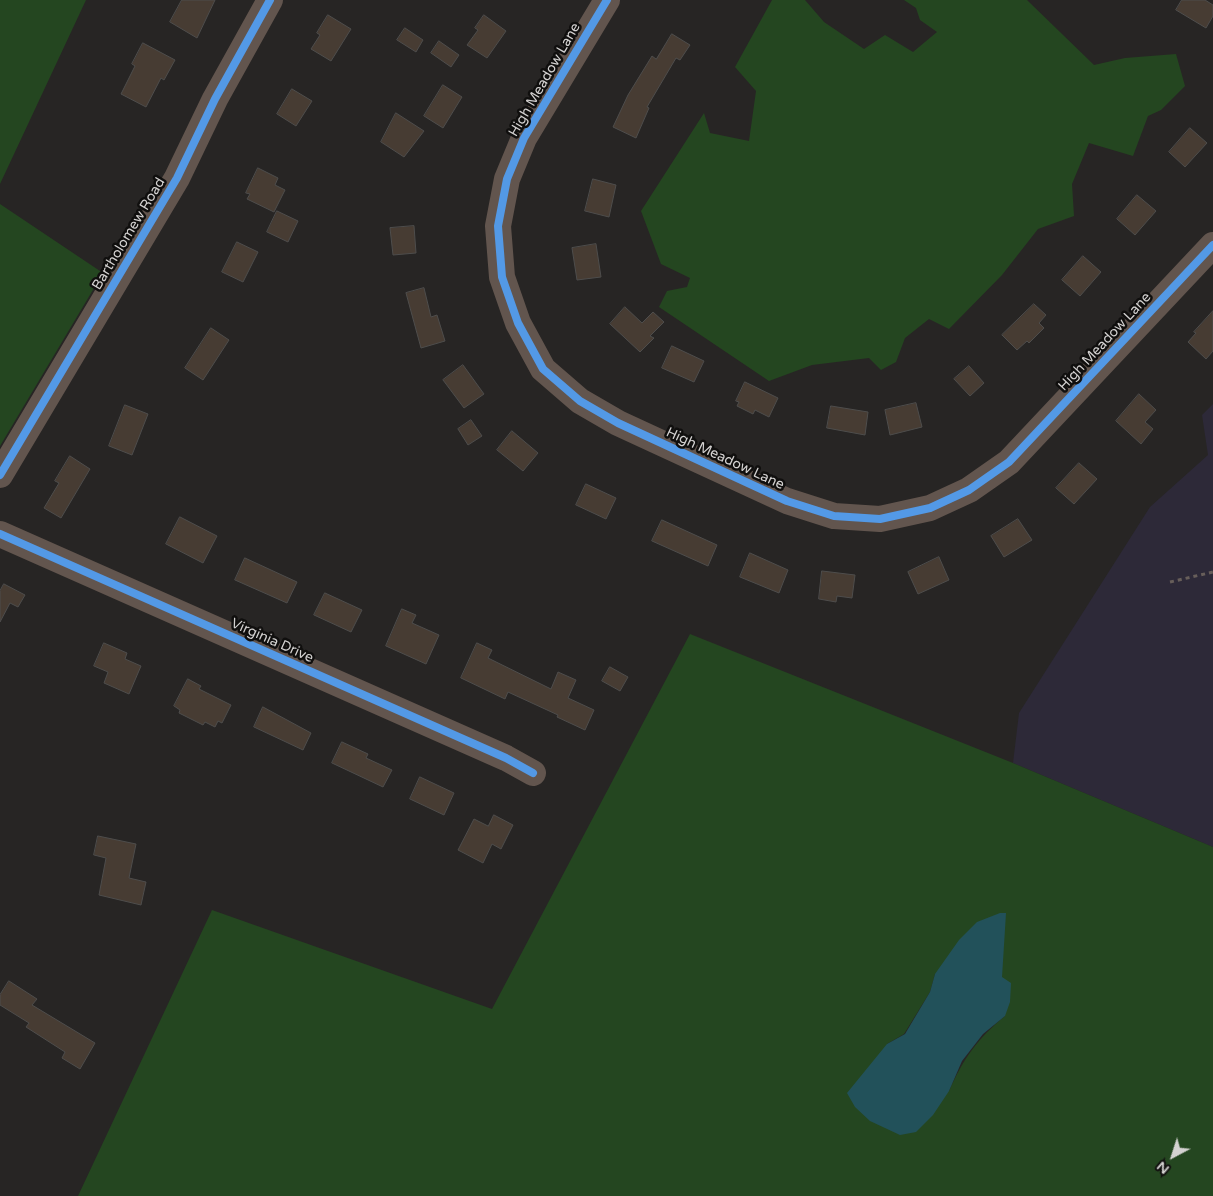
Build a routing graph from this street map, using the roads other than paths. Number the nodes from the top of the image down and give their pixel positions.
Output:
1 (270, 0) edge
2 (607, 0) edge
3 (1213, 245) edge
4 (0, 476) edge
5 (0, 534) edge
6 (534, 773) dead end

1 - 4 street, Bartholomew Road
2 - 3 street, High Meadow Lane
5 - 6 street, Virginia Drive

